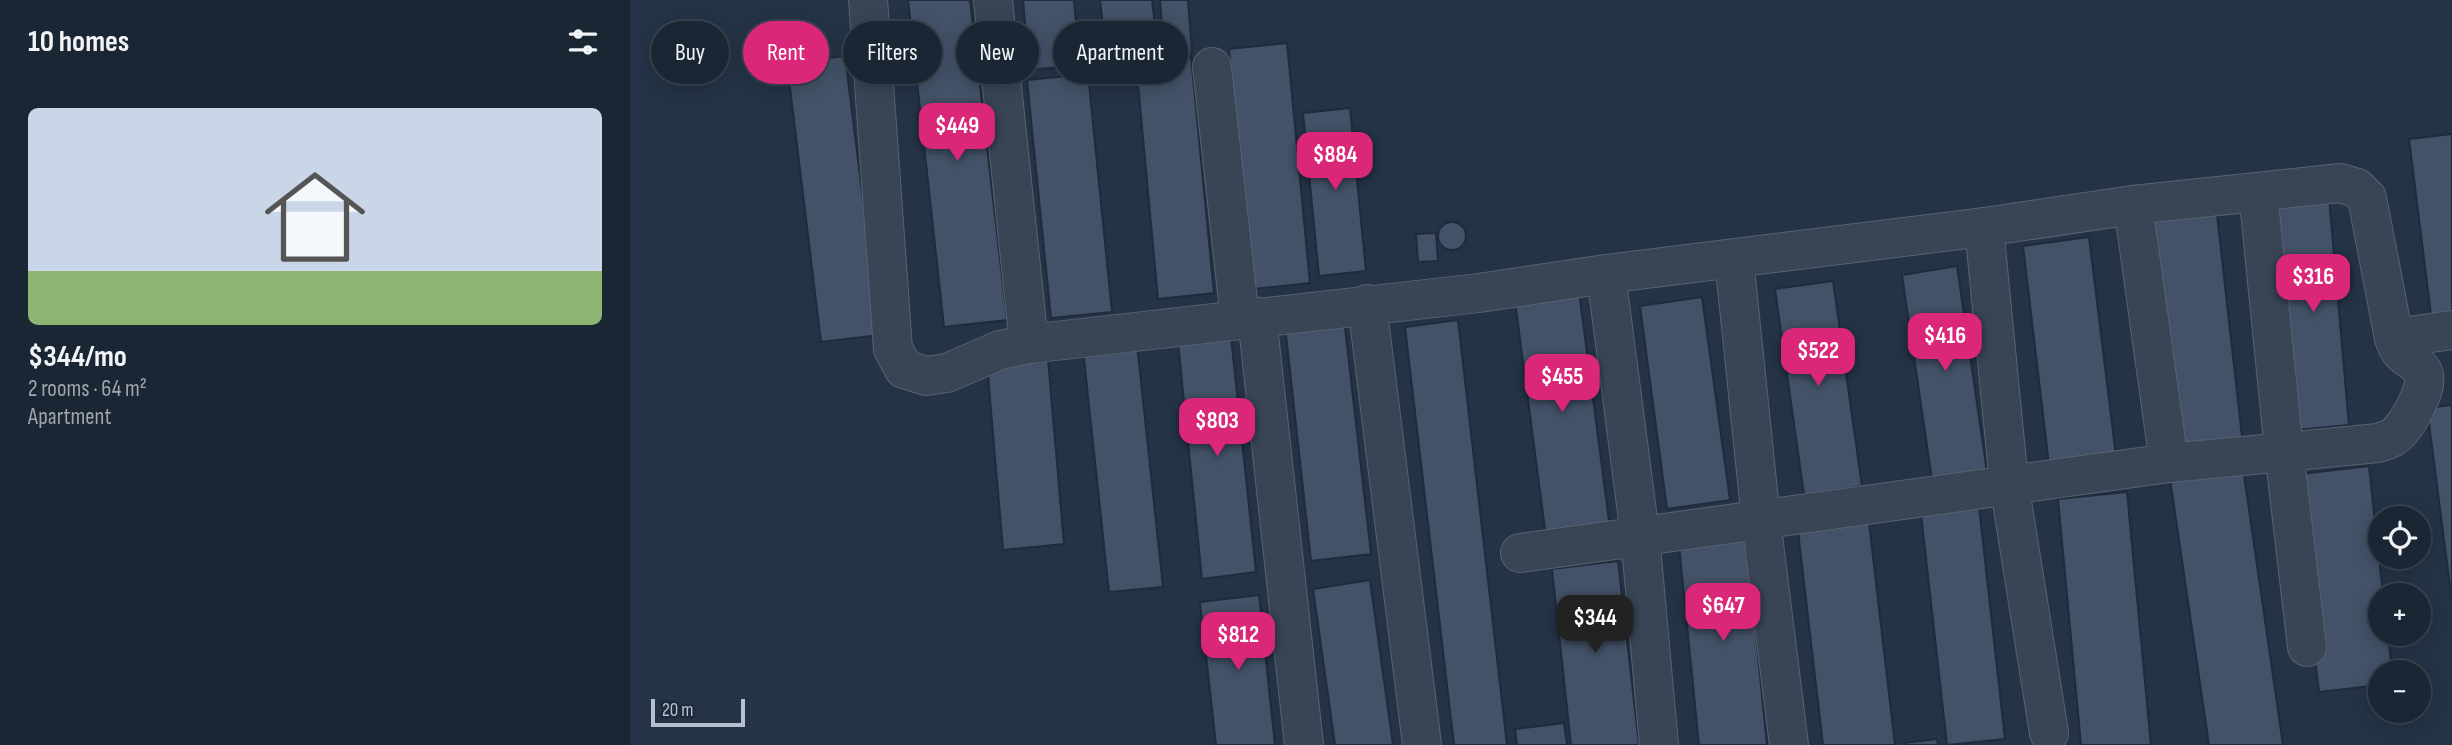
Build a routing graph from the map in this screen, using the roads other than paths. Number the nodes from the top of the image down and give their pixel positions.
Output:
1 (868, 0) edge
2 (993, 0) edge
3 (1212, 67) dead end
4 (2258, 192) junction
5 (2133, 205) junction
6 (1984, 227) junction
7 (1734, 259) junction
8 (1606, 274) junction
9 (1367, 304) junction
10 (1249, 318) junction
11 (2452, 330) edge
12 (2393, 338) junction
13 (1029, 344) junction
14 (2438, 371) edge
15 (2284, 451) junction
16 (2169, 463) junction
17 (2009, 483) junction
18 (1761, 520) junction
19 (1640, 535) junction
20 (1520, 553) dead end
21 (2307, 647) dead end
22 (2049, 733) dead end
23 (1304, 745) edge
24 (1422, 745) edge
25 (1659, 745) edge
26 (1789, 745) edge

1 - 13 lane
2 - 13 lane
3 - 10 lane
4 - 5 lane
4 - 12 lane
4 - 15 lane
5 - 6 lane
5 - 16 lane
6 - 7 lane
6 - 17 lane
7 - 8 lane
7 - 18 lane
8 - 9 lane
8 - 19 lane
9 - 10 lane
9 - 24 lane
10 - 13 lane
10 - 23 lane
11 - 12 lane
12 - 14 lane
14 - 15 lane
15 - 16 lane
15 - 21 lane
16 - 17 lane
17 - 18 lane
17 - 22 lane
18 - 19 lane
18 - 26 lane
19 - 20 lane
19 - 25 lane

